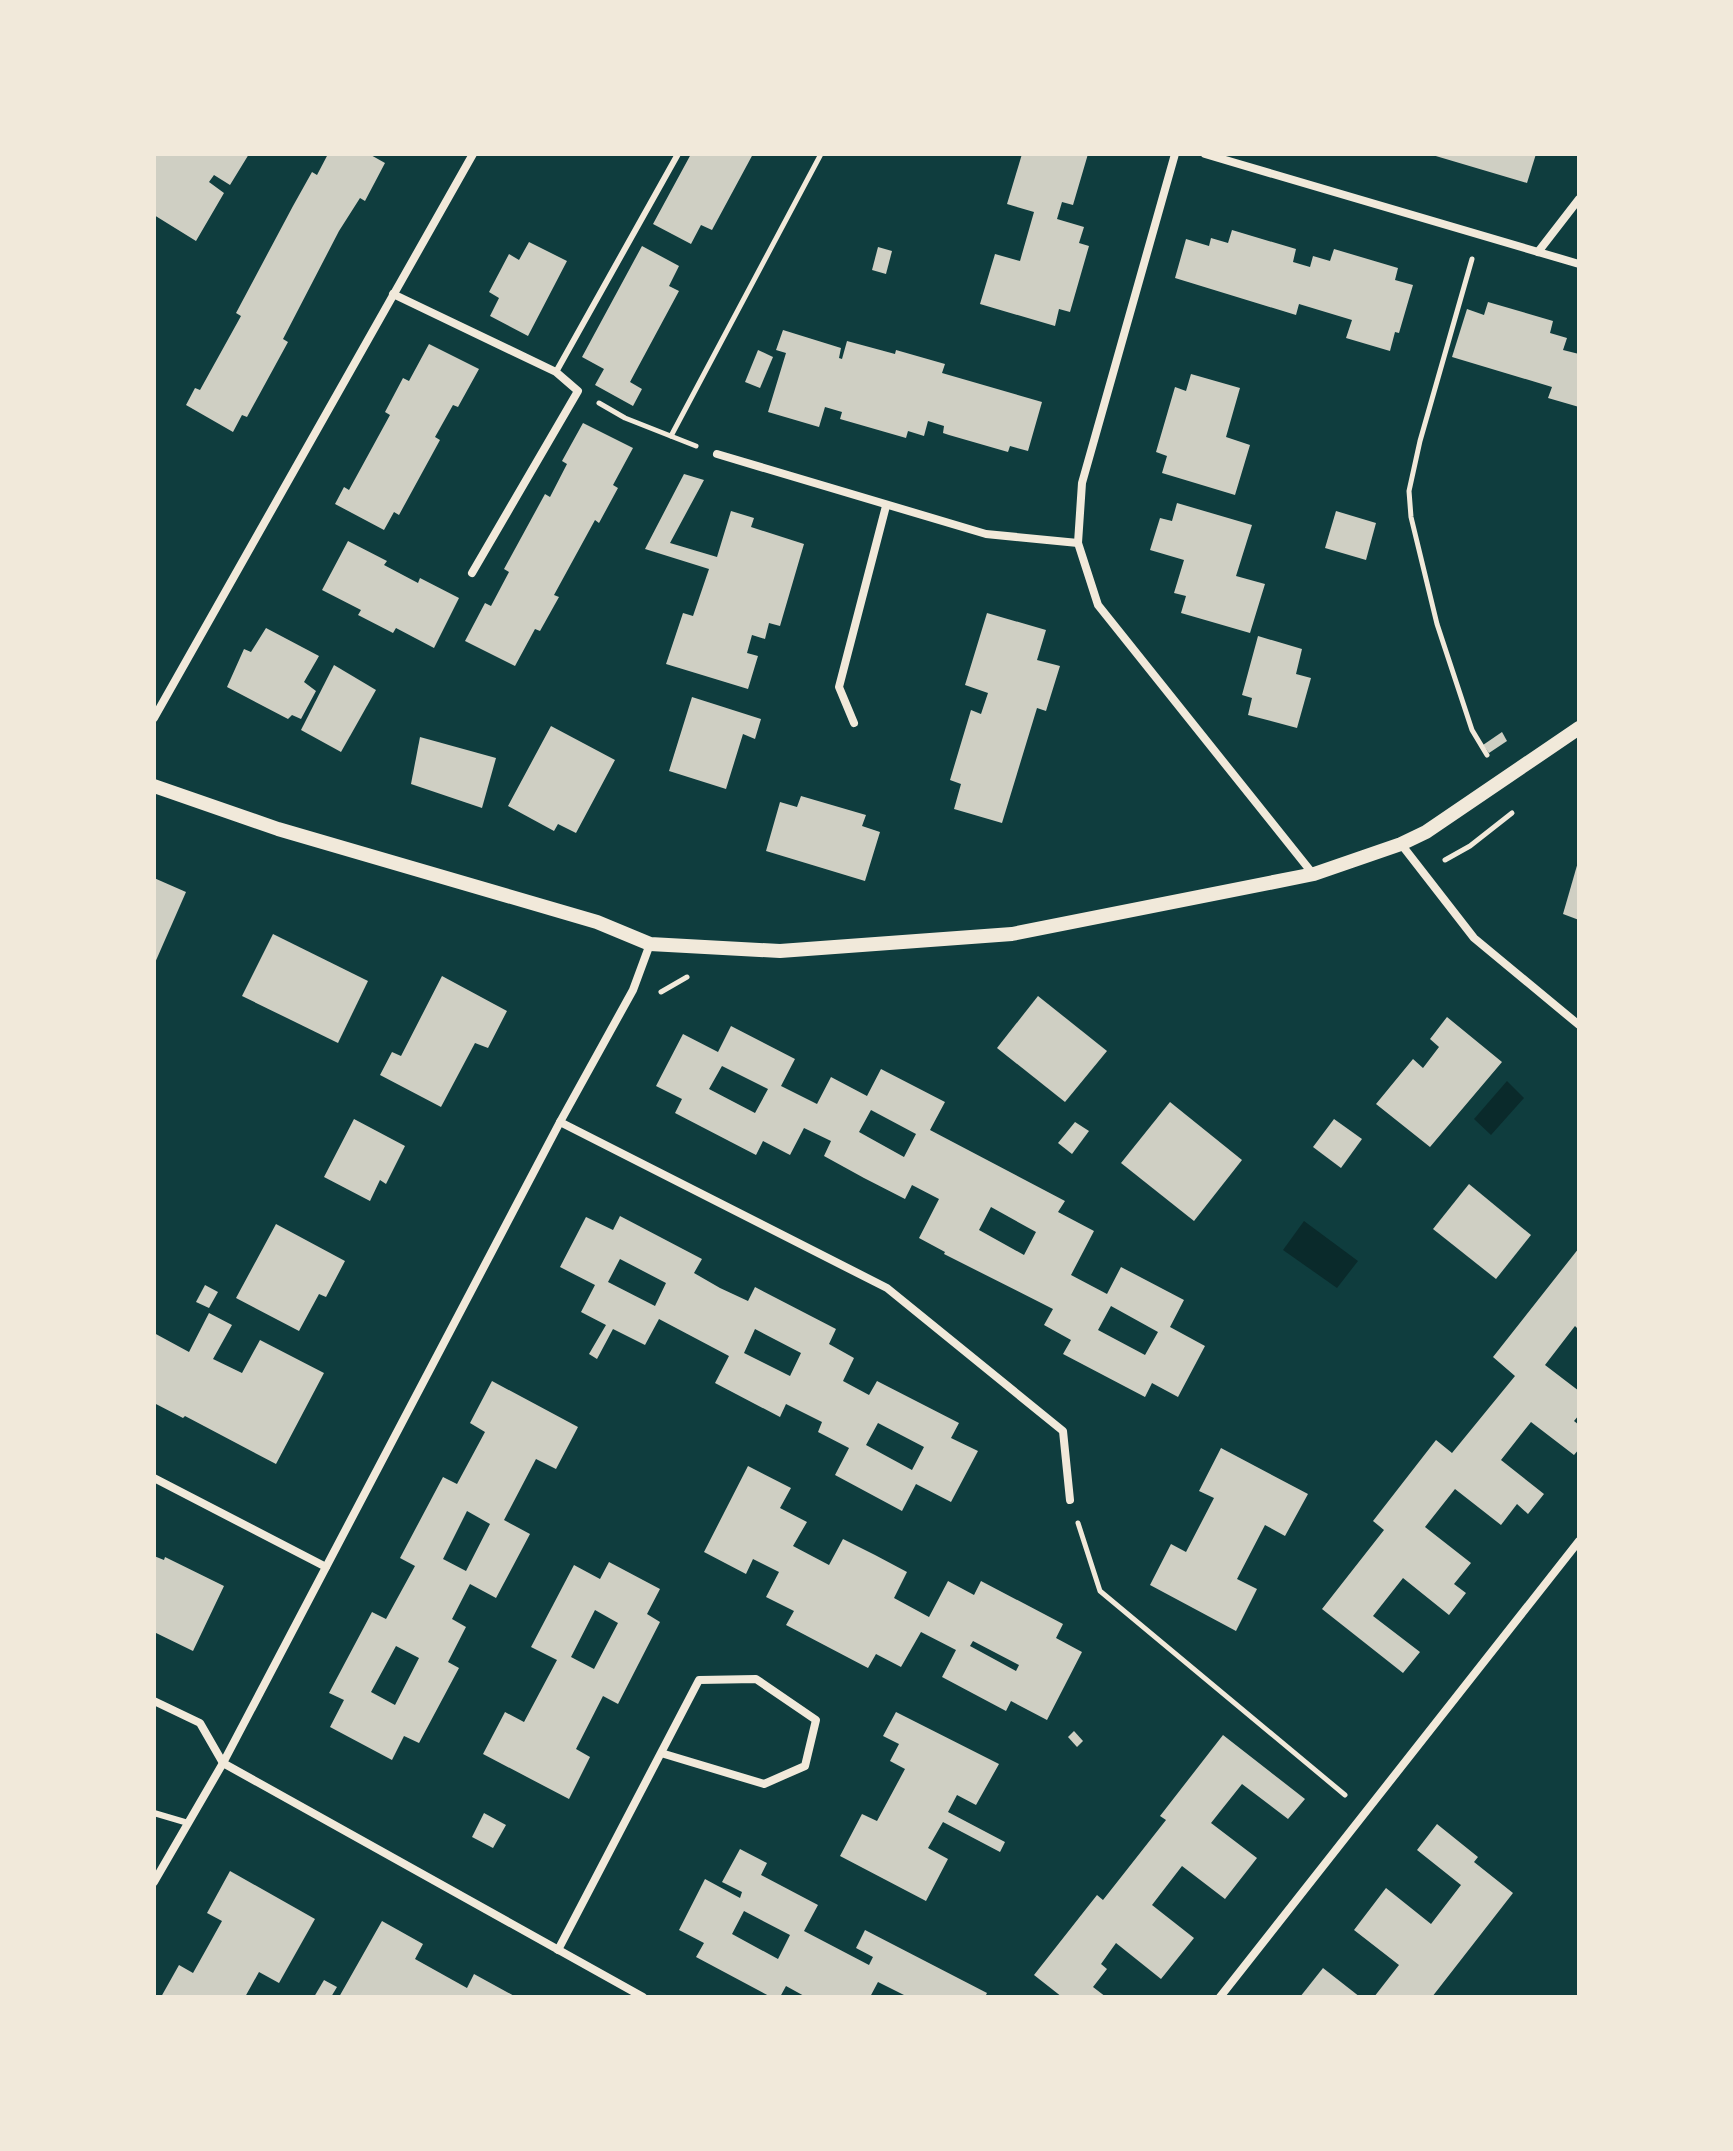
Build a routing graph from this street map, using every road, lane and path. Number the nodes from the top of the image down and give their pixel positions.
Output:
1 (473, 154) edge
2 (678, 154) edge
3 (821, 154) edge
4 (1175, 154) edge
5 (1205, 154) edge
6 (1579, 199) edge
7 (1479, 235) junction
8 (1538, 252) junction
9 (1579, 264) edge
10 (393, 294) junction
11 (556, 372) junction
12 (578, 391) junction
13 (671, 436) junction
14 (717, 454) joint
15 (886, 506) junction
16 (1078, 543) junction
17 (472, 573) dead end
18 (154, 718) edge
19 (854, 723) dead end
20 (1579, 728) edge
21 (1503, 780) junction
22 (154, 786) edge
23 (1401, 844) junction
24 (1314, 874) junction
25 (650, 944) junction
26 (1579, 1025) edge
27 (560, 1122) junction
28 (154, 1478) edge
29 (1070, 1500) joint
30 (1579, 1541) edge
31 (326, 1567) junction
32 (154, 1701) edge
33 (661, 1753) junction
34 (223, 1763) junction
35 (154, 1813) edge
36 (1365, 1813) junction
37 (188, 1823) junction
38 (154, 1882) edge
39 (558, 1950) junction
40 (643, 1997) edge
41 (1220, 1997) edge

1 - 10 street
2 - 11 lane
3 - 13 path
4 - 16 street
5 - 7 street
6 - 8 street
7 - 8 street
7 - 21 path
8 - 9 street
10 - 11 street
10 - 18 street
11 - 12 street
12 - 13 path
12 - 17 street
13 - 14 path
14 - 15 street
15 - 16 street
15 - 19 street
16 - 24 street
20 - 21 street
21 - 23 street
22 - 25 street
23 - 24 street
23 - 26 street
24 - 25 street
25 - 27 street
27 - 29 street
27 - 31 street
28 - 31 street
29 - 36 path
30 - 36 street
31 - 34 street
32 - 34 street
33 - 33 street
33 - 39 street
34 - 37 street
34 - 39 street
35 - 37 lane
36 - 41 street
37 - 38 street
39 - 40 street

